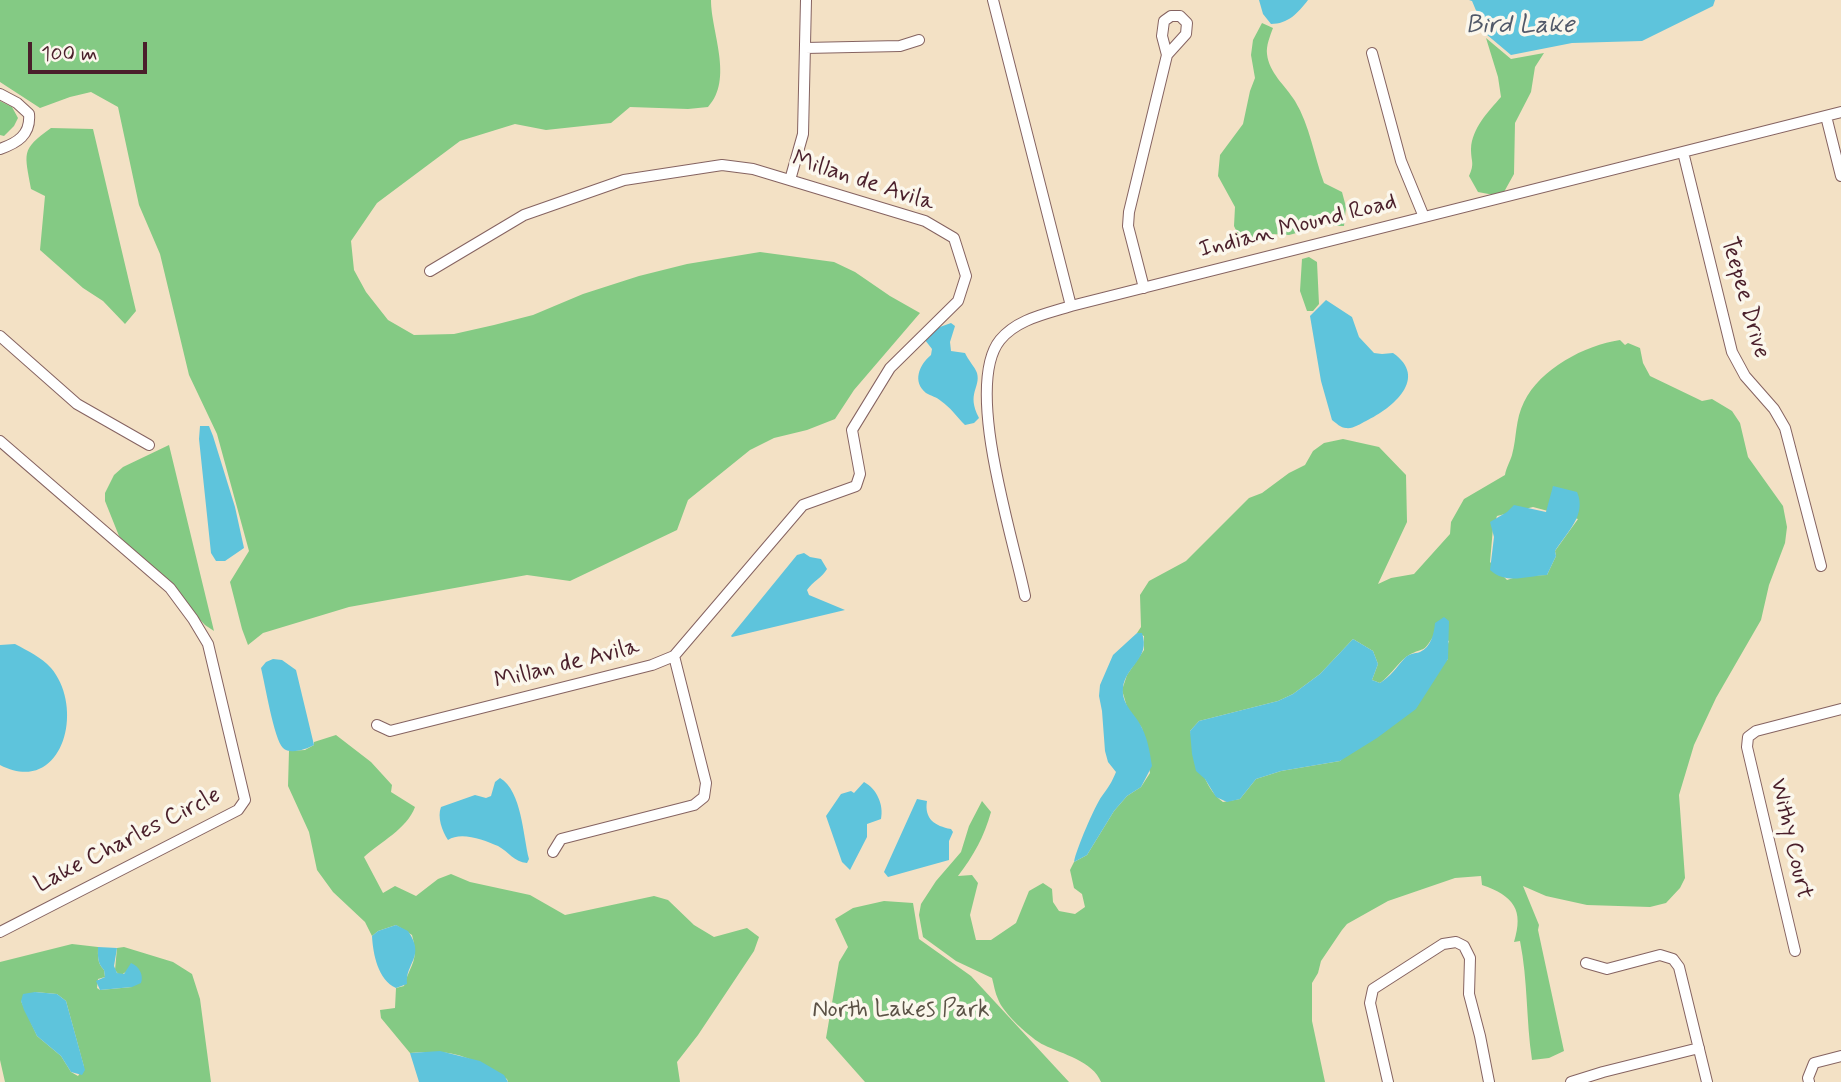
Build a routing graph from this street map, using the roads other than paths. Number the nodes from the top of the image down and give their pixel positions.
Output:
1 (806, 0) edge
2 (993, 0) edge
3 (919, 40) dead end
4 (805, 48) junction
5 (1372, 53) dead end
6 (1167, 55) dead end
7 (0, 94) edge
8 (1841, 112) edge
9 (1826, 116) junction
10 (0, 149) edge
11 (1683, 152) junction
12 (1841, 176) edge
13 (790, 180) junction
14 (1424, 217) junction
15 (430, 271) dead end
16 (1144, 288) junction
17 (1071, 306) junction
18 (0, 336) edge
19 (0, 441) edge
20 (149, 445) dead end
21 (1821, 566) dead end
22 (1025, 596) dead end
23 (674, 656) junction
24 (1841, 709) edge
25 (377, 725) dead end
26 (553, 852) dead end
27 (0, 932) edge
28 (1795, 951) dead end
29 (1586, 963) dead end
30 (1699, 1048) junction
31 (1841, 1056) edge
32 (1605, 1077) edge
33 (1388, 1082) edge
34 (1489, 1082) edge
35 (1571, 1082) edge
36 (1707, 1082) edge
37 (1809, 1082) edge

1 - 4 street
2 - 17 street
3 - 4 street
4 - 13 street
5 - 14 street
6 - 16 street
7 - 10 street
8 - 9 street, Indian Mound Road
9 - 11 street, Indian Mound Road
9 - 12 street
11 - 14 street, Indian Mound Road
11 - 21 street, Teepee Drive
13 - 15 street, Millan de Avila
13 - 23 street, Millan de Avila
14 - 16 street, Indian Mound Road
16 - 17 street, Indian Mound Road
17 - 22 street, Indian Mound Road
18 - 20 street
19 - 27 street, Lake Charles Circle
23 - 25 street, Millan de Avila
23 - 26 street
24 - 28 street, Withy Court
29 - 30 street
30 - 32 street
30 - 36 street
31 - 37 street
32 - 35 street
33 - 34 street

